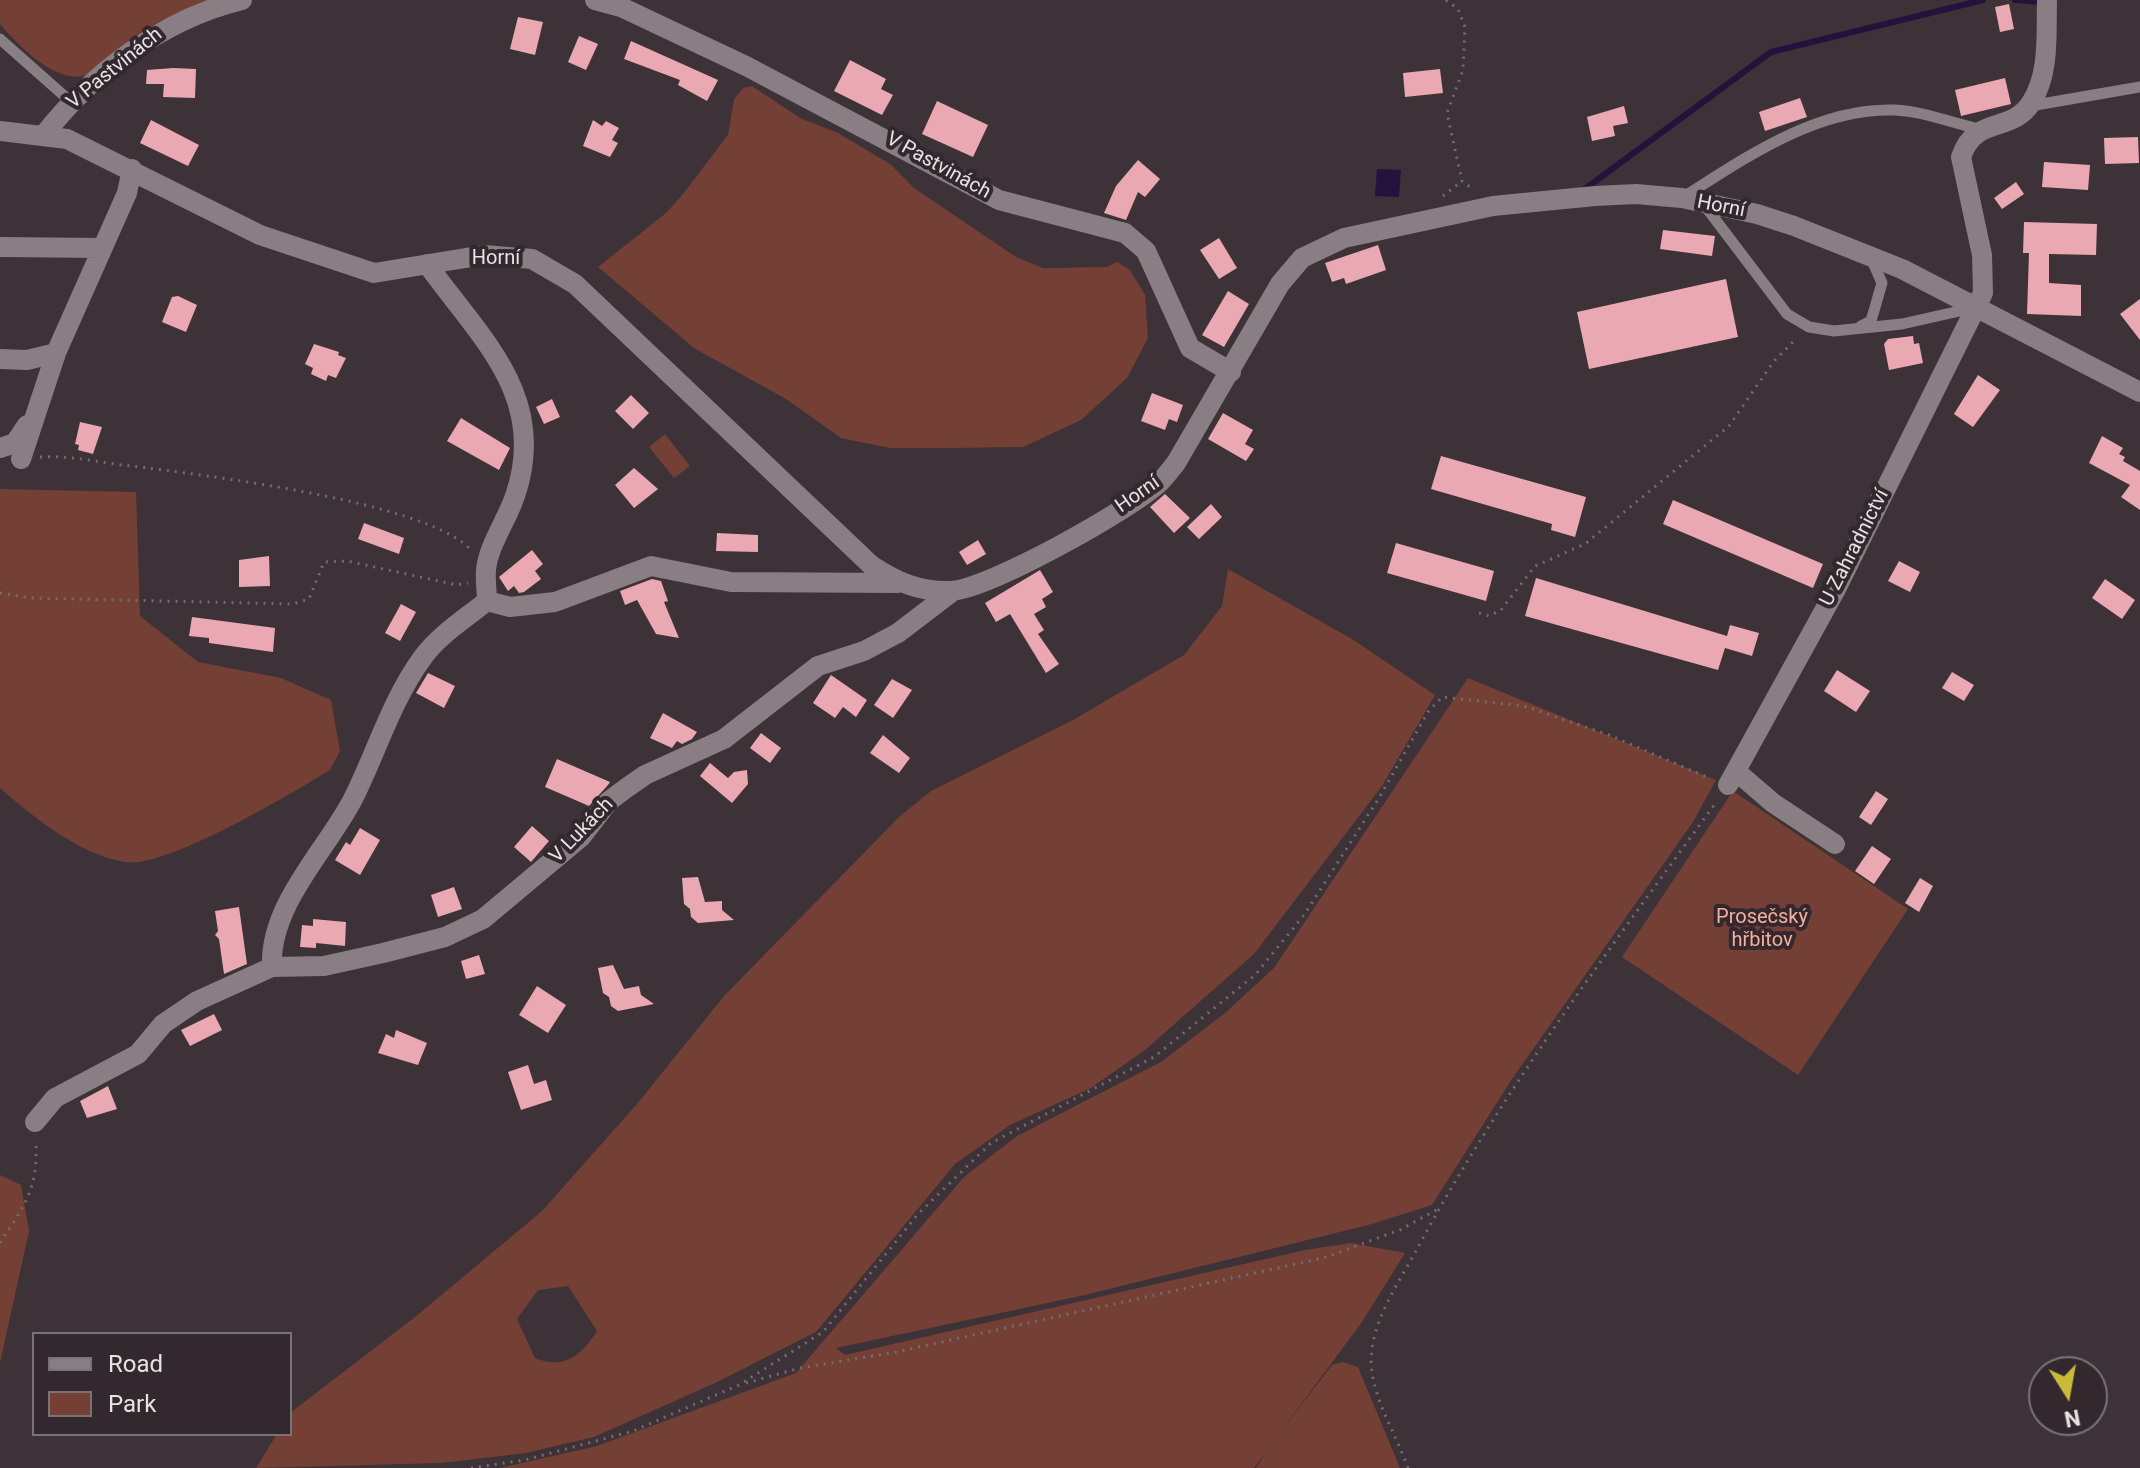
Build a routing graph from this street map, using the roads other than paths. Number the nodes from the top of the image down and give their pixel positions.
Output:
1 (242, 0) edge
2 (595, 0) edge
3 (2047, 0) edge
4 (0, 39) edge
5 (2140, 87) edge
6 (70, 101) junction
7 (2030, 106) junction
8 (1979, 129) junction
9 (0, 131) edge
10 (43, 136) junction
11 (132, 169) junction
12 (1682, 198) junction
13 (1705, 206) junction
14 (0, 247) edge
15 (102, 248) junction
16 (1869, 256) junction
17 (427, 264) junction
18 (1975, 308) junction
19 (1853, 329) junction
20 (56, 353) junction
21 (0, 359) edge
22 (1231, 372) junction
23 (2135, 381) edge
24 (32, 419) junction
25 (0, 448) edge
26 (21, 459) road end
27 (486, 583) junction
28 (898, 583) junction
29 (953, 591) junction
30 (1835, 844) dead end
31 (272, 967) junction
32 (35, 1122) road end

1 - 6 street, V Pastvinách
2 - 22 street, V Pastvinách
3 - 7 street
4 - 6 lane
5 - 7 lane
6 - 10 street, V Pastvinách
7 - 8 street
8 - 12 lane
8 - 18 street, U Zahradnictví
9 - 10 street, Horní
10 - 11 street, Horní
11 - 15 street
11 - 17 street, Horní
12 - 13 street, Horní
12 - 22 street, Horní
13 - 16 street, Horní
13 - 19 lane
14 - 15 street
15 - 20 street
16 - 18 street, Horní
16 - 19 lane
17 - 27 street
17 - 28 street, Horní
18 - 19 lane
18 - 23 street, Horní
18 - 30 street, U Zahradnictví
20 - 21 street
20 - 24 street
22 - 29 street, Horní
24 - 25 street
24 - 26 street
27 - 28 street
27 - 31 street
28 - 29 street, Horní
29 - 31 street, V Lukách
31 - 32 street, V Lukách

